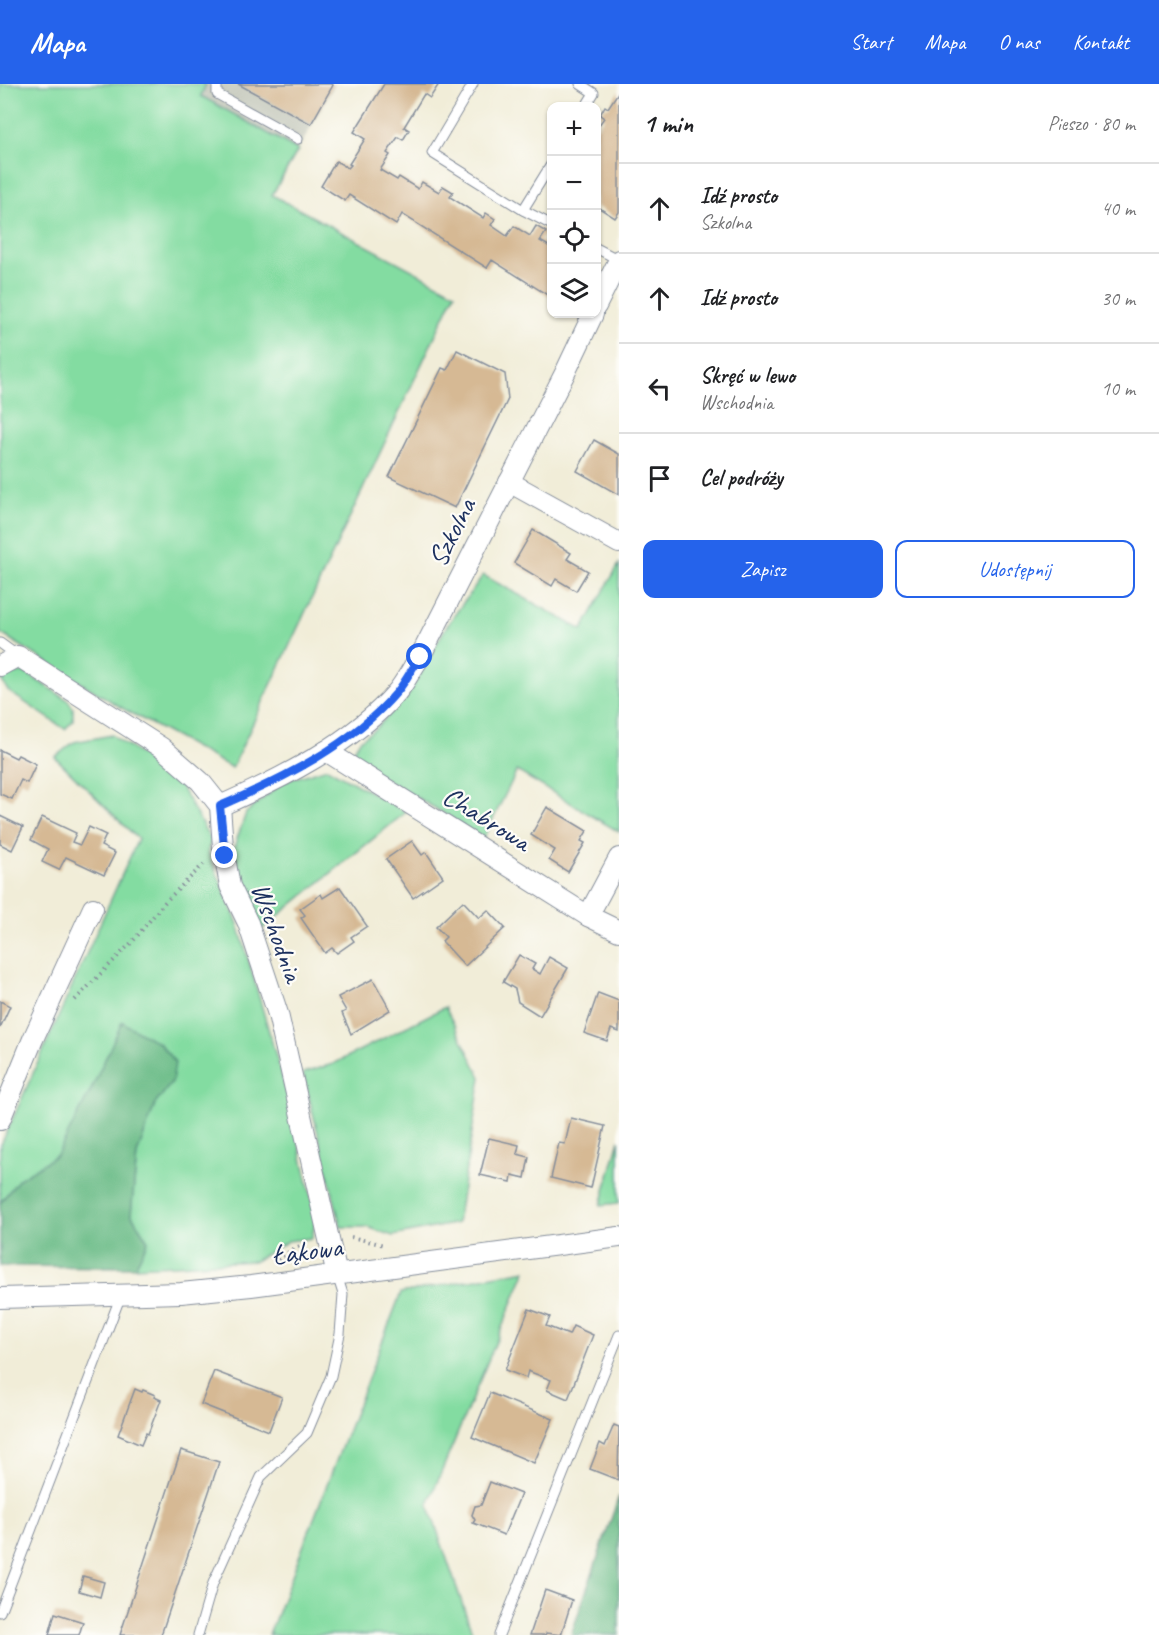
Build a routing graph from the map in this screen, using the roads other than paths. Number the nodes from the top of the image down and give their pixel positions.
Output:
1 (217, 84) edge
2 (473, 84) edge
3 (580, 84) edge
4 (588, 102) edge
5 (298, 139) dead end
6 (547, 171) edge
7 (523, 210) junction
8 (547, 222) edge
9 (601, 250) edge
10 (619, 260) edge
11 (601, 298) edge
12 (591, 318) edge
13 (510, 482) junction
14 (619, 543) edge
15 (0, 643) edge
16 (18, 656) junction
17 (0, 666) edge
18 (326, 751) junction
19 (220, 806) junction
20 (619, 858) edge
21 (93, 908) dead end
22 (588, 916) junction
23 (619, 931) edge
24 (0, 1120) edge
25 (619, 1238) edge
26 (337, 1275) junction
27 (121, 1295) junction
28 (0, 1298) edge
29 (619, 1335) edge
30 (3, 1594) edge
31 (0, 1612) edge
32 (198, 1635) edge
33 (499, 1635) edge

1 - 5 lane
2 - 7 lane
3 - 4 lane
6 - 7 lane
7 - 8 lane
9 - 10 lane
10 - 11 street
12 - 13 street, Szkolna
13 - 14 street
13 - 18 street, Szkolna
15 - 16 lane
16 - 17 street
16 - 19 street
18 - 19 street, Szkolna
18 - 22 street, Chabrowa
19 - 26 street, Wschodnia
20 - 22 street
21 - 24 street
22 - 23 street, Chabrowa
25 - 26 street, Łąkowa
26 - 27 street, Łąkowa
26 - 32 lane
27 - 28 street, Łąkowa
27 - 30 lane
29 - 33 lane
30 - 31 lane

